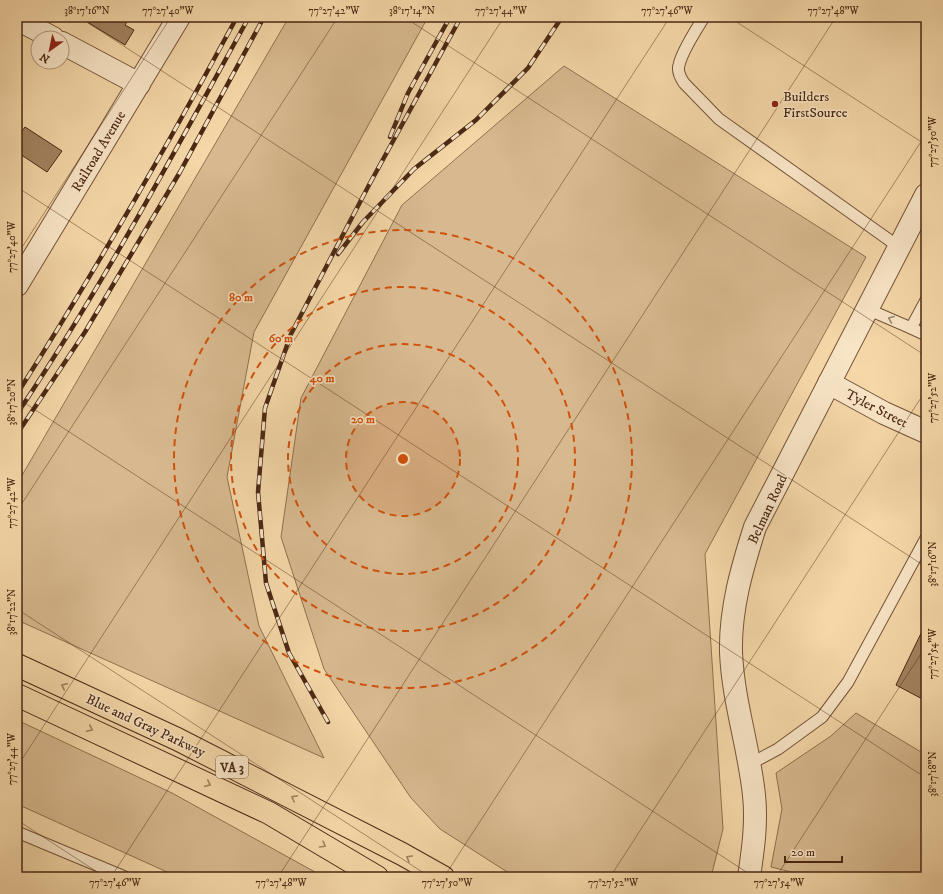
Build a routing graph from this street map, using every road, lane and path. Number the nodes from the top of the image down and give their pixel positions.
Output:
1 (179, 17) edge
2 (704, 17) edge
3 (17, 19) edge
4 (38, 30) edge
5 (70, 47) edge
6 (139, 84) junction
7 (926, 195) edge
8 (899, 247) junction
9 (17, 285) edge
10 (926, 300) edge
11 (867, 309) junction
12 (911, 328) junction
13 (926, 335) edge
14 (829, 383) junction
15 (926, 432) edge
16 (926, 538) edge
17 (17, 665) edge
18 (17, 695) edge
19 (750, 764) junction
20 (17, 832) edge
21 (125, 877) edge
22 (377, 877) edge
23 (443, 877) edge
24 (749, 877) edge

1 - 6 street, Railroad Avenue
2 - 8 lane
3 - 4 street
5 - 6 street
6 - 9 street, Railroad Avenue
7 - 8 street, Belman Road
8 - 11 street, Belman Road
10 - 12 lane
12 -> 11 lane
11 - 14 street, Belman Road
12 - 13 lane
14 - 15 street, Tyler Street
14 - 19 street, Belman Road
16 - 19 lane
23 -> 17 highway, Blue and Gray Parkway / VA 3
18 -> 22 highway, Blue and Gray Parkway / VA 3
19 - 24 street, Belman Road
20 - 21 lane

